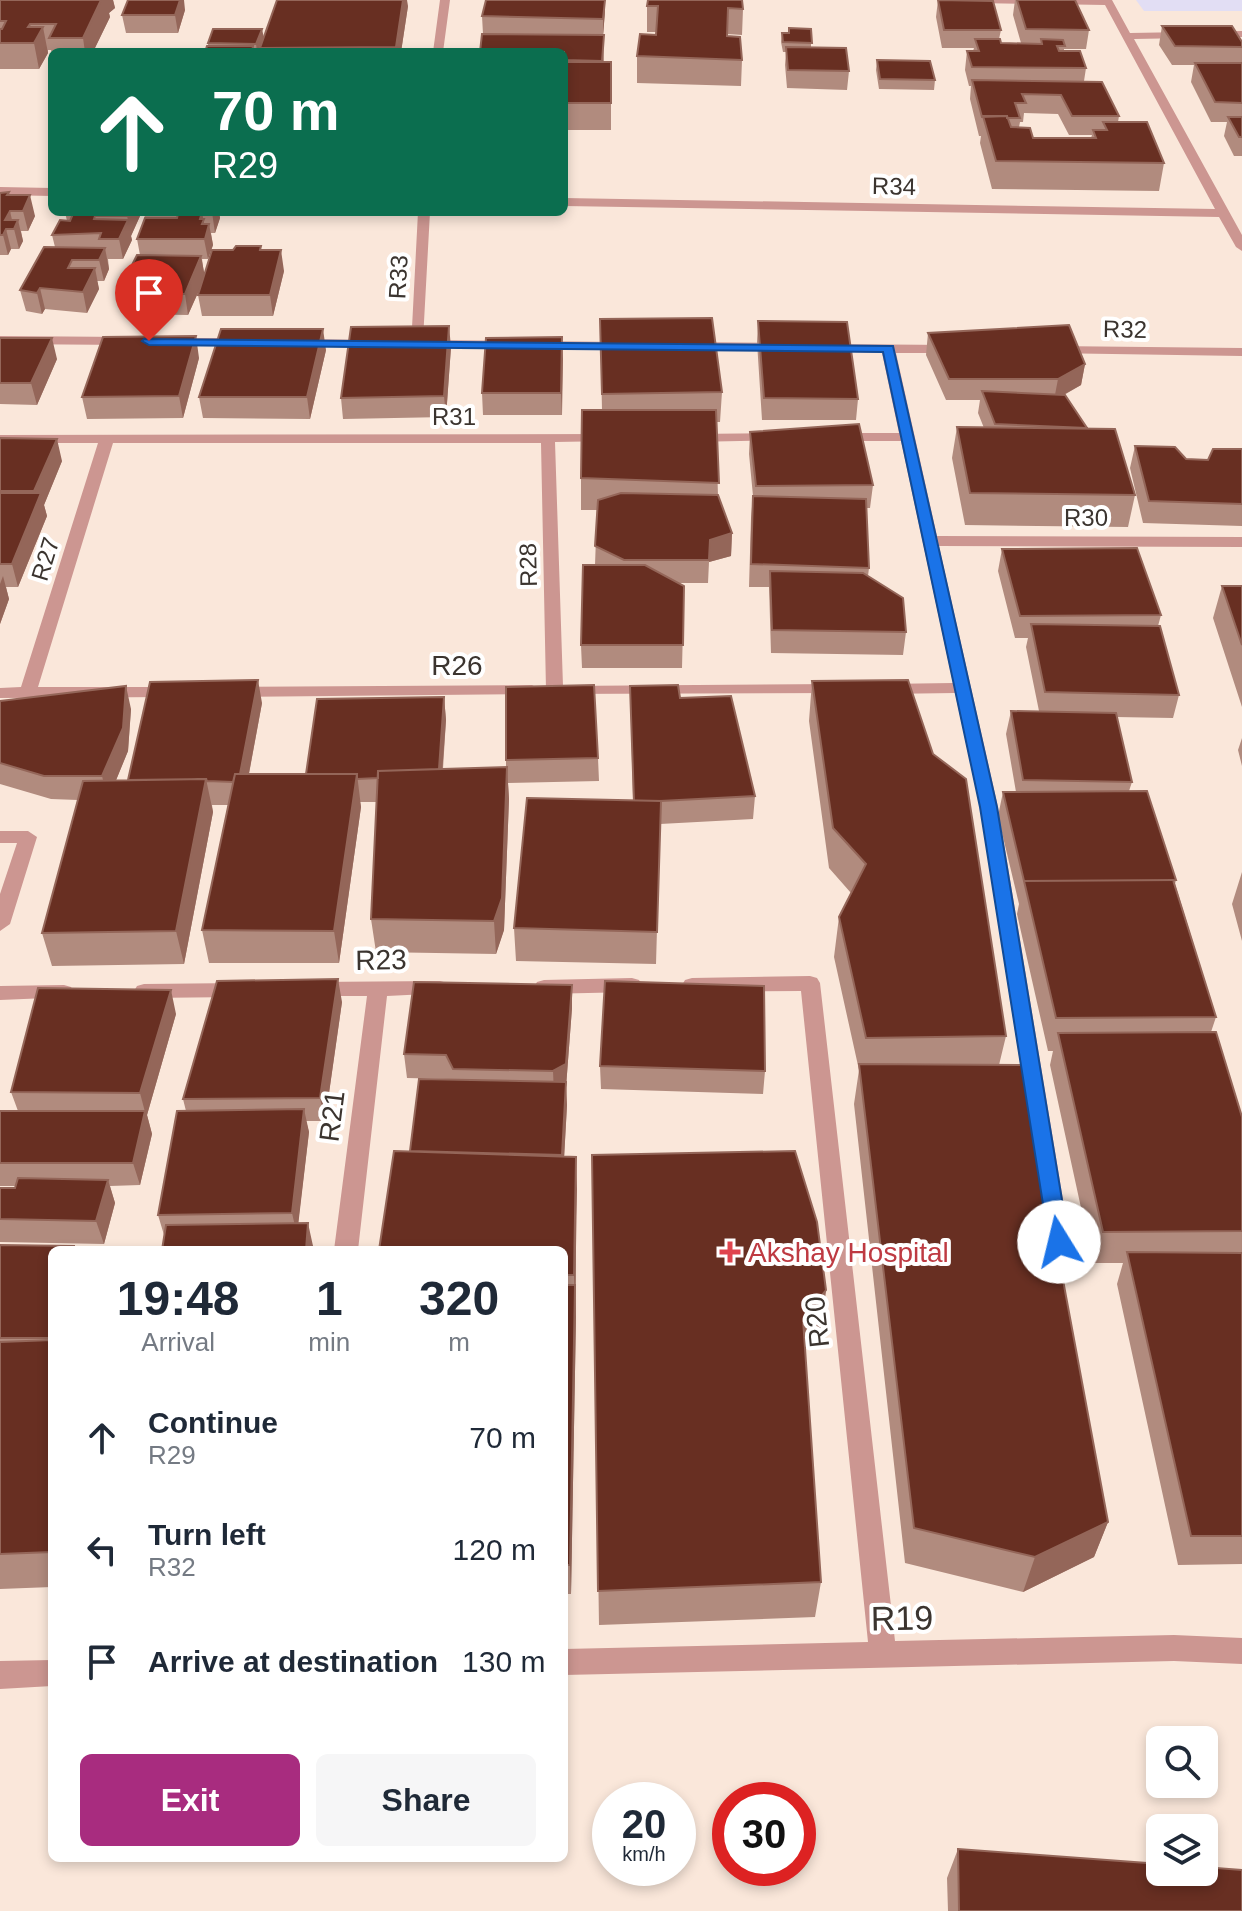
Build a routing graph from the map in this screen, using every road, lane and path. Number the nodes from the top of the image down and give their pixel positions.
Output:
1 (445, 0) edge
2 (976, 0) edge
3 (1108, 1) edge
4 (1242, 34) edge
5 (1127, 36) junction
6 (439, 48) edge
7 (0, 191) edge
8 (48, 192) edge
9 (568, 202) edge
10 (1224, 213) junction
11 (424, 216) edge
12 (1242, 247) edge
13 (0, 340) edge
14 (139, 341) edge
15 (154, 341) edge
16 (262, 342) edge
17 (277, 343) edge
18 (385, 344) edge
19 (401, 344) edge
20 (416, 344) junction
21 (637, 346) edge
22 (668, 346) edge
23 (794, 347) edge
24 (810, 348) edge
25 (888, 348) junction
26 (965, 349) edge
27 (1042, 350) edge
28 (1242, 352) edge
29 (908, 437) junction
30 (548, 438) junction
31 (627, 438) edge
32 (674, 438) edge
33 (0, 439) edge
34 (107, 439) junction
35 (931, 541) junction
36 (1242, 542) edge
37 (963, 688) junction
38 (555, 690) junction
39 (188, 692) edge
40 (220, 692) edge
41 (0, 693) edge
42 (28, 693) junction
43 (0, 837) edge
44 (0, 924) edge
45 (517, 987) edge
46 (455, 988) edge
47 (299, 989) edge
48 (378, 989) junction
49 (267, 990) edge
50 (126, 991) edge
51 (79, 992) edge
52 (0, 993) edge
53 (1059, 1242) edge
54 (346, 1246) edge
55 (1242, 1651) edge
56 (883, 1655) junction
57 (568, 1662) edge
58 (48, 1673) edge
59 (0, 1675) edge

1 - 6 street
2 - 3 street
3 - 5 street
4 - 5 street
5 - 10 street
7 - 8 street
9 - 10 street, R34
10 - 12 street
11 - 20 street, R33
13 - 14 street
15 - 16 street
17 - 18 street
19 - 20 street
20 - 21 street
22 - 23 street
24 - 25 street
25 - 26 street
25 - 29 street
27 - 28 street, R32
29 - 32 street
29 - 35 street
30 - 31 street, R31
30 - 34 street, R31
30 - 38 street, R28
33 - 34 street, R31
34 - 42 street, R27
35 - 36 street, R30
35 - 37 street
37 - 38 street, R26
37 - 53 street
38 - 40 street, R26
39 - 42 street
41 - 42 street
43 - 44 street
45 - 56 street, R20
46 - 48 street, R23
47 - 48 street, R23
48 - 54 street, R21
49 - 50 street
51 - 52 street
55 - 56 street, R19
56 - 57 street, R19
58 - 59 street

